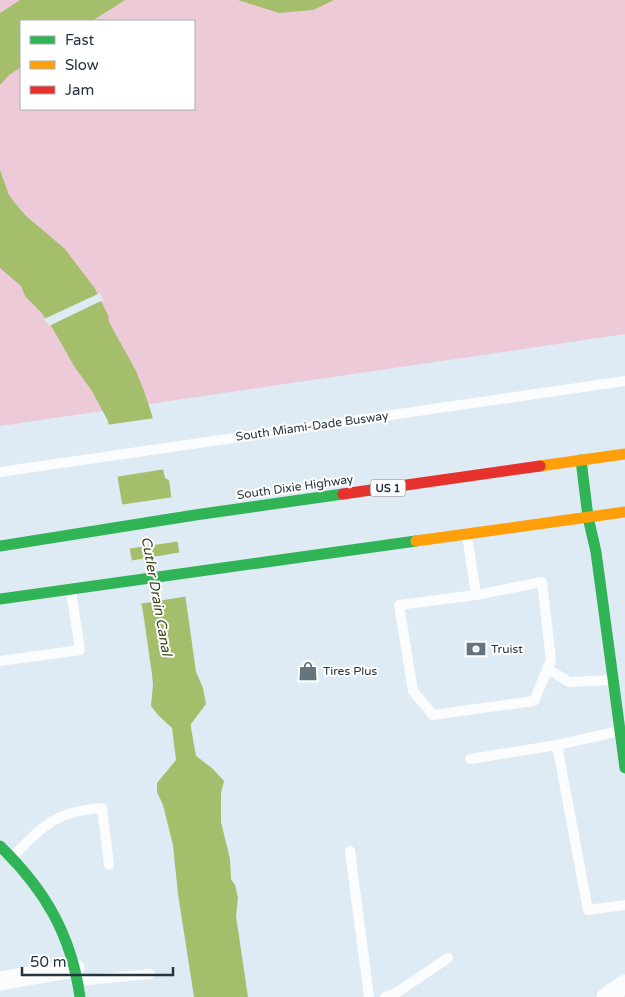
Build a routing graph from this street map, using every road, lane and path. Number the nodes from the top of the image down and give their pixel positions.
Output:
1 (625, 381) edge
2 (625, 454) edge
3 (580, 460) junction
4 (0, 472) edge
5 (625, 512) edge
6 (588, 517) junction
7 (466, 534) junction
8 (0, 546) edge
9 (71, 589) junction
10 (476, 594) junction
11 (0, 599) edge
12 (0, 661) edge
13 (548, 669) junction
14 (613, 680) junction
15 (621, 731) junction
16 (558, 745) junction
17 (470, 759) dead end
18 (625, 768) edge
19 (0, 846) edge
20 (350, 851) dead end
21 (12, 857) junction
22 (109, 865) dead end
23 (625, 905) edge
24 (448, 958) dead end
25 (150, 974) dead end
26 (76, 975) junction
27 (0, 981) edge
28 (625, 984) edge
29 (80, 997) edge
30 (369, 997) edge
31 (385, 997) edge
32 (606, 997) edge

1 - 4 lane, South Miami-Dade Busway
2 - 3 main road, South Dixie Highway / US 1
3 - 6 main road
3 - 8 main road, South Dixie Highway / US 1
5 - 6 main road
6 - 7 main road
6 - 14 main road
7 - 9 main road
7 - 10 lane
9 - 11 main road
9 - 12 lane
10 - 13 lane
10 - 13 lane
13 - 14 lane
14 - 15 main road
15 - 16 lane
15 - 18 main road
16 - 17 lane
16 - 23 lane
19 - 21 main road
20 - 30 lane
21 - 22 lane
21 - 26 main road
24 - 31 lane
25 - 26 lane
26 - 27 street
26 - 29 main road
28 - 32 street

